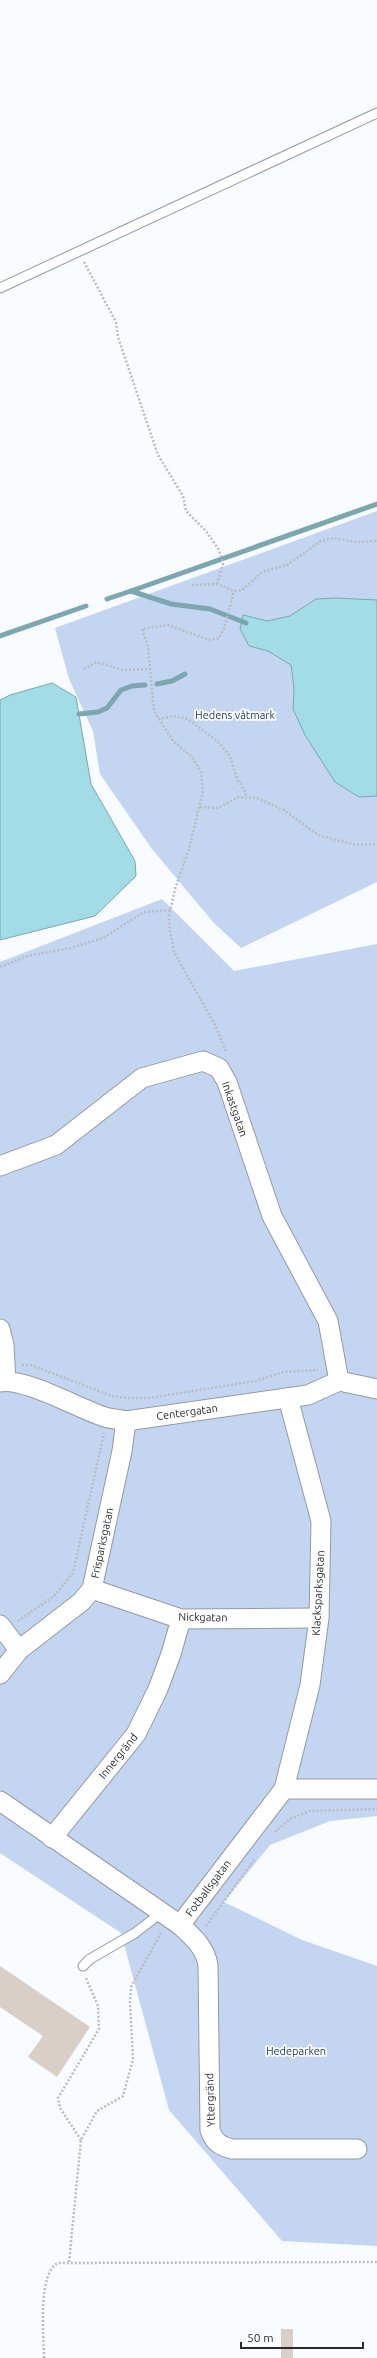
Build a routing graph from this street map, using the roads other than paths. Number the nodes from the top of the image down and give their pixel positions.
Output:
1 (377, 113) edge
2 (0, 288) edge
3 (0, 1166) edge
4 (0, 1330) edge
5 (337, 1374) junction
6 (4, 1376) edge
7 (377, 1388) edge
8 (288, 1398) junction
9 (117, 1419) junction
10 (92, 1589) junction
11 (319, 1618) junction
12 (181, 1620) junction
13 (3, 1629) edge
14 (19, 1650) junction
15 (0, 1674) edge
16 (284, 1789) junction
17 (377, 1789) edge
18 (0, 1802) edge
19 (52, 1838) junction
20 (161, 1913) junction
21 (180, 1925) junction
22 (83, 1966) road end
23 (357, 2150) dead end

1 - 2 lane
3 - 5 street, Inkastgatan
4 - 6 street
5 - 7 street
5 - 8 street, Centergatan
6 - 9 street, Centergatan
8 - 9 street, Centergatan
8 - 11 street, Klacksparksgatan
9 - 10 street, Frisparksgatan
10 - 12 street, Nickgatan
10 - 14 street, Frisparksgatan
11 - 12 street, Nickgatan
11 - 16 street, Klacksparksgatan
12 - 19 street, Innergränd
13 - 14 street
14 - 15 street, Frisparksgatan
16 - 17 street
16 - 21 street, Fotballsgatan
18 - 19 street, Fotballsgatan
19 - 20 street, Fotballsgatan
20 - 21 street, Fotballsgatan
20 - 22 lane
21 - 23 street, Yttergränd

